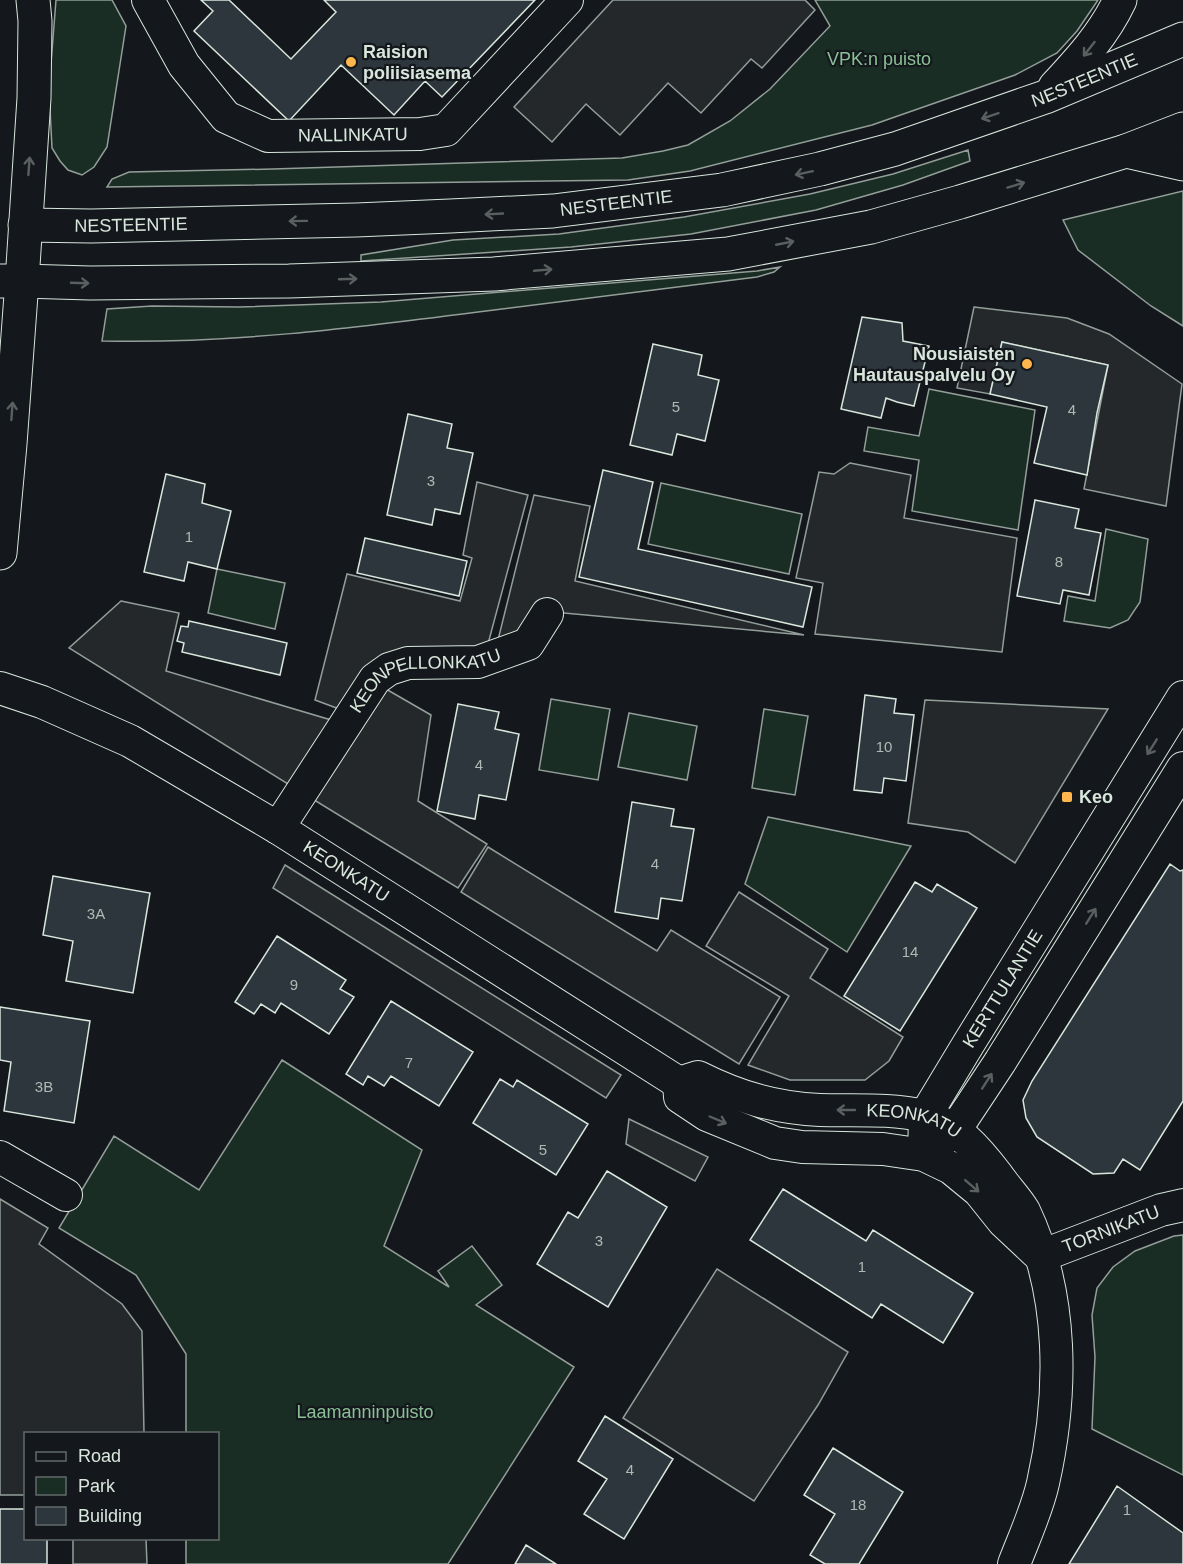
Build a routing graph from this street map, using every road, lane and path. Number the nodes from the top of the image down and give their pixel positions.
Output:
1 (33, 0) edge
2 (148, 0) edge
3 (567, 0) edge
4 (1120, 0) edge
5 (1183, 39) edge
6 (1045, 97) junction
7 (1183, 129) edge
8 (1126, 151) junction
9 (1183, 164) edge
10 (13, 224) edge
11 (11, 281) edge
12 (0, 553) edge
13 (547, 614) dead end
14 (0, 688) edge
15 (1183, 697) edge
16 (1183, 768) edge
17 (278, 828) junction
18 (678, 1083) junction
19 (925, 1116) junction
20 (955, 1130) junction
21 (924, 1155) junction
22 (0, 1157) edge
23 (66, 1195) dead end
24 (1183, 1205) edge
25 (1041, 1256) junction
26 (1014, 1564) edge

10 -> 1 main road
2 - 3 street, NALLINKATU
4 -> 6 main road
5 - 6 main road, NESTEENTIE
6 -> 10 main road, NESTEENTIE
7 - 8 main road
8 - 9 main road
11 -> 8 main road
10 - 11 main road
12 -> 11 main road
13 - 17 street, KEONPELLONKATU
14 - 17 street, KEONKATU
15 -> 19 street, KERTTULANTIE
20 -> 16 street, KERTTULANTIE
17 - 18 street, KEONKATU
19 -> 18 street, KEONKATU
18 -> 21 street, KEONKATU
19 - 20 street, KEONKATU
19 - 21 street, KERTTULANTIE
20 - 21 street, KEONKATU
20 - 25 street
21 -> 25 street
22 - 23 street
24 - 25 street, TORNIKATU
25 - 26 street

